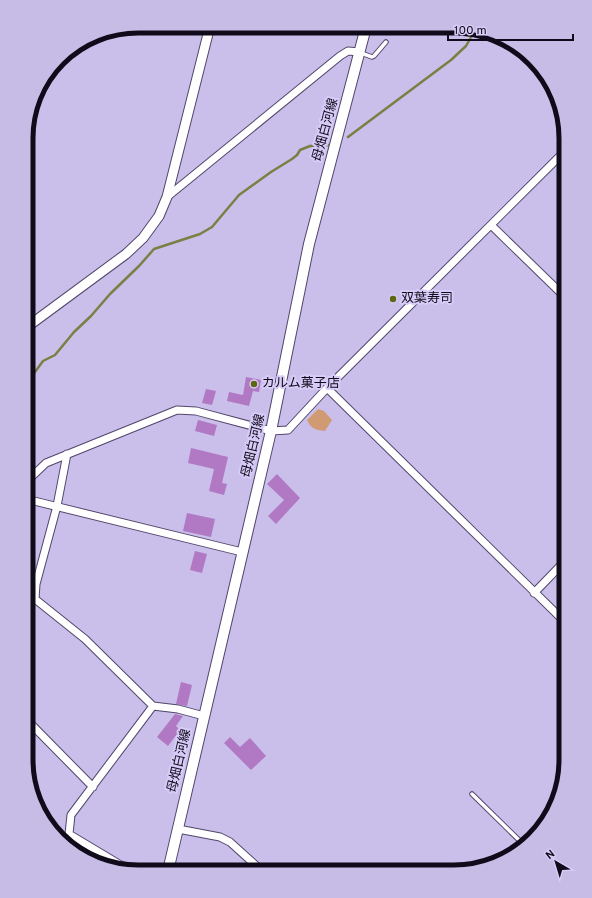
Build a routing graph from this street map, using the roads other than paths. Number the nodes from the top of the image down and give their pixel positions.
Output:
1 (208, 33) edge
2 (365, 33) edge
3 (386, 42) dead end
4 (360, 52) junction
5 (559, 157) edge
6 (167, 197) junction
7 (491, 225) junction
8 (559, 291) edge
9 (33, 323) edge
10 (327, 388) junction
11 (271, 431) junction
12 (67, 454) junction
13 (33, 475) edge
14 (33, 501) edge
15 (57, 506) junction
16 (242, 552) junction
17 (559, 567) edge
18 (534, 593) junction
19 (559, 616) edge
20 (153, 706) junction
21 (204, 716) junction
22 (33, 726) edge
23 (93, 787) junction
24 (472, 794) dead end
25 (178, 828) junction
26 (520, 841) edge
27 (116, 862) edge
28 (169, 865) edge
29 (255, 865) edge

1 - 6 street
2 - 4 main road, 母畑白河線
3 - 4 lane
4 - 6 street
4 - 11 main road, 母畑白河線
5 - 7 street
6 - 9 street
7 - 8 street
7 - 10 street
10 - 11 street
10 - 18 street
11 - 12 street
11 - 16 main road, 母畑白河線
12 - 13 street
12 - 15 street
14 - 15 street
15 - 16 street
15 - 20 street
16 - 21 main road, 母畑白河線
17 - 18 street
18 - 19 street
20 - 21 street
20 - 23 street
21 - 25 main road, 母畑白河線
22 - 23 street
23 - 27 street
24 - 26 lane
25 - 28 main road, 母畑白河線
25 - 29 street

